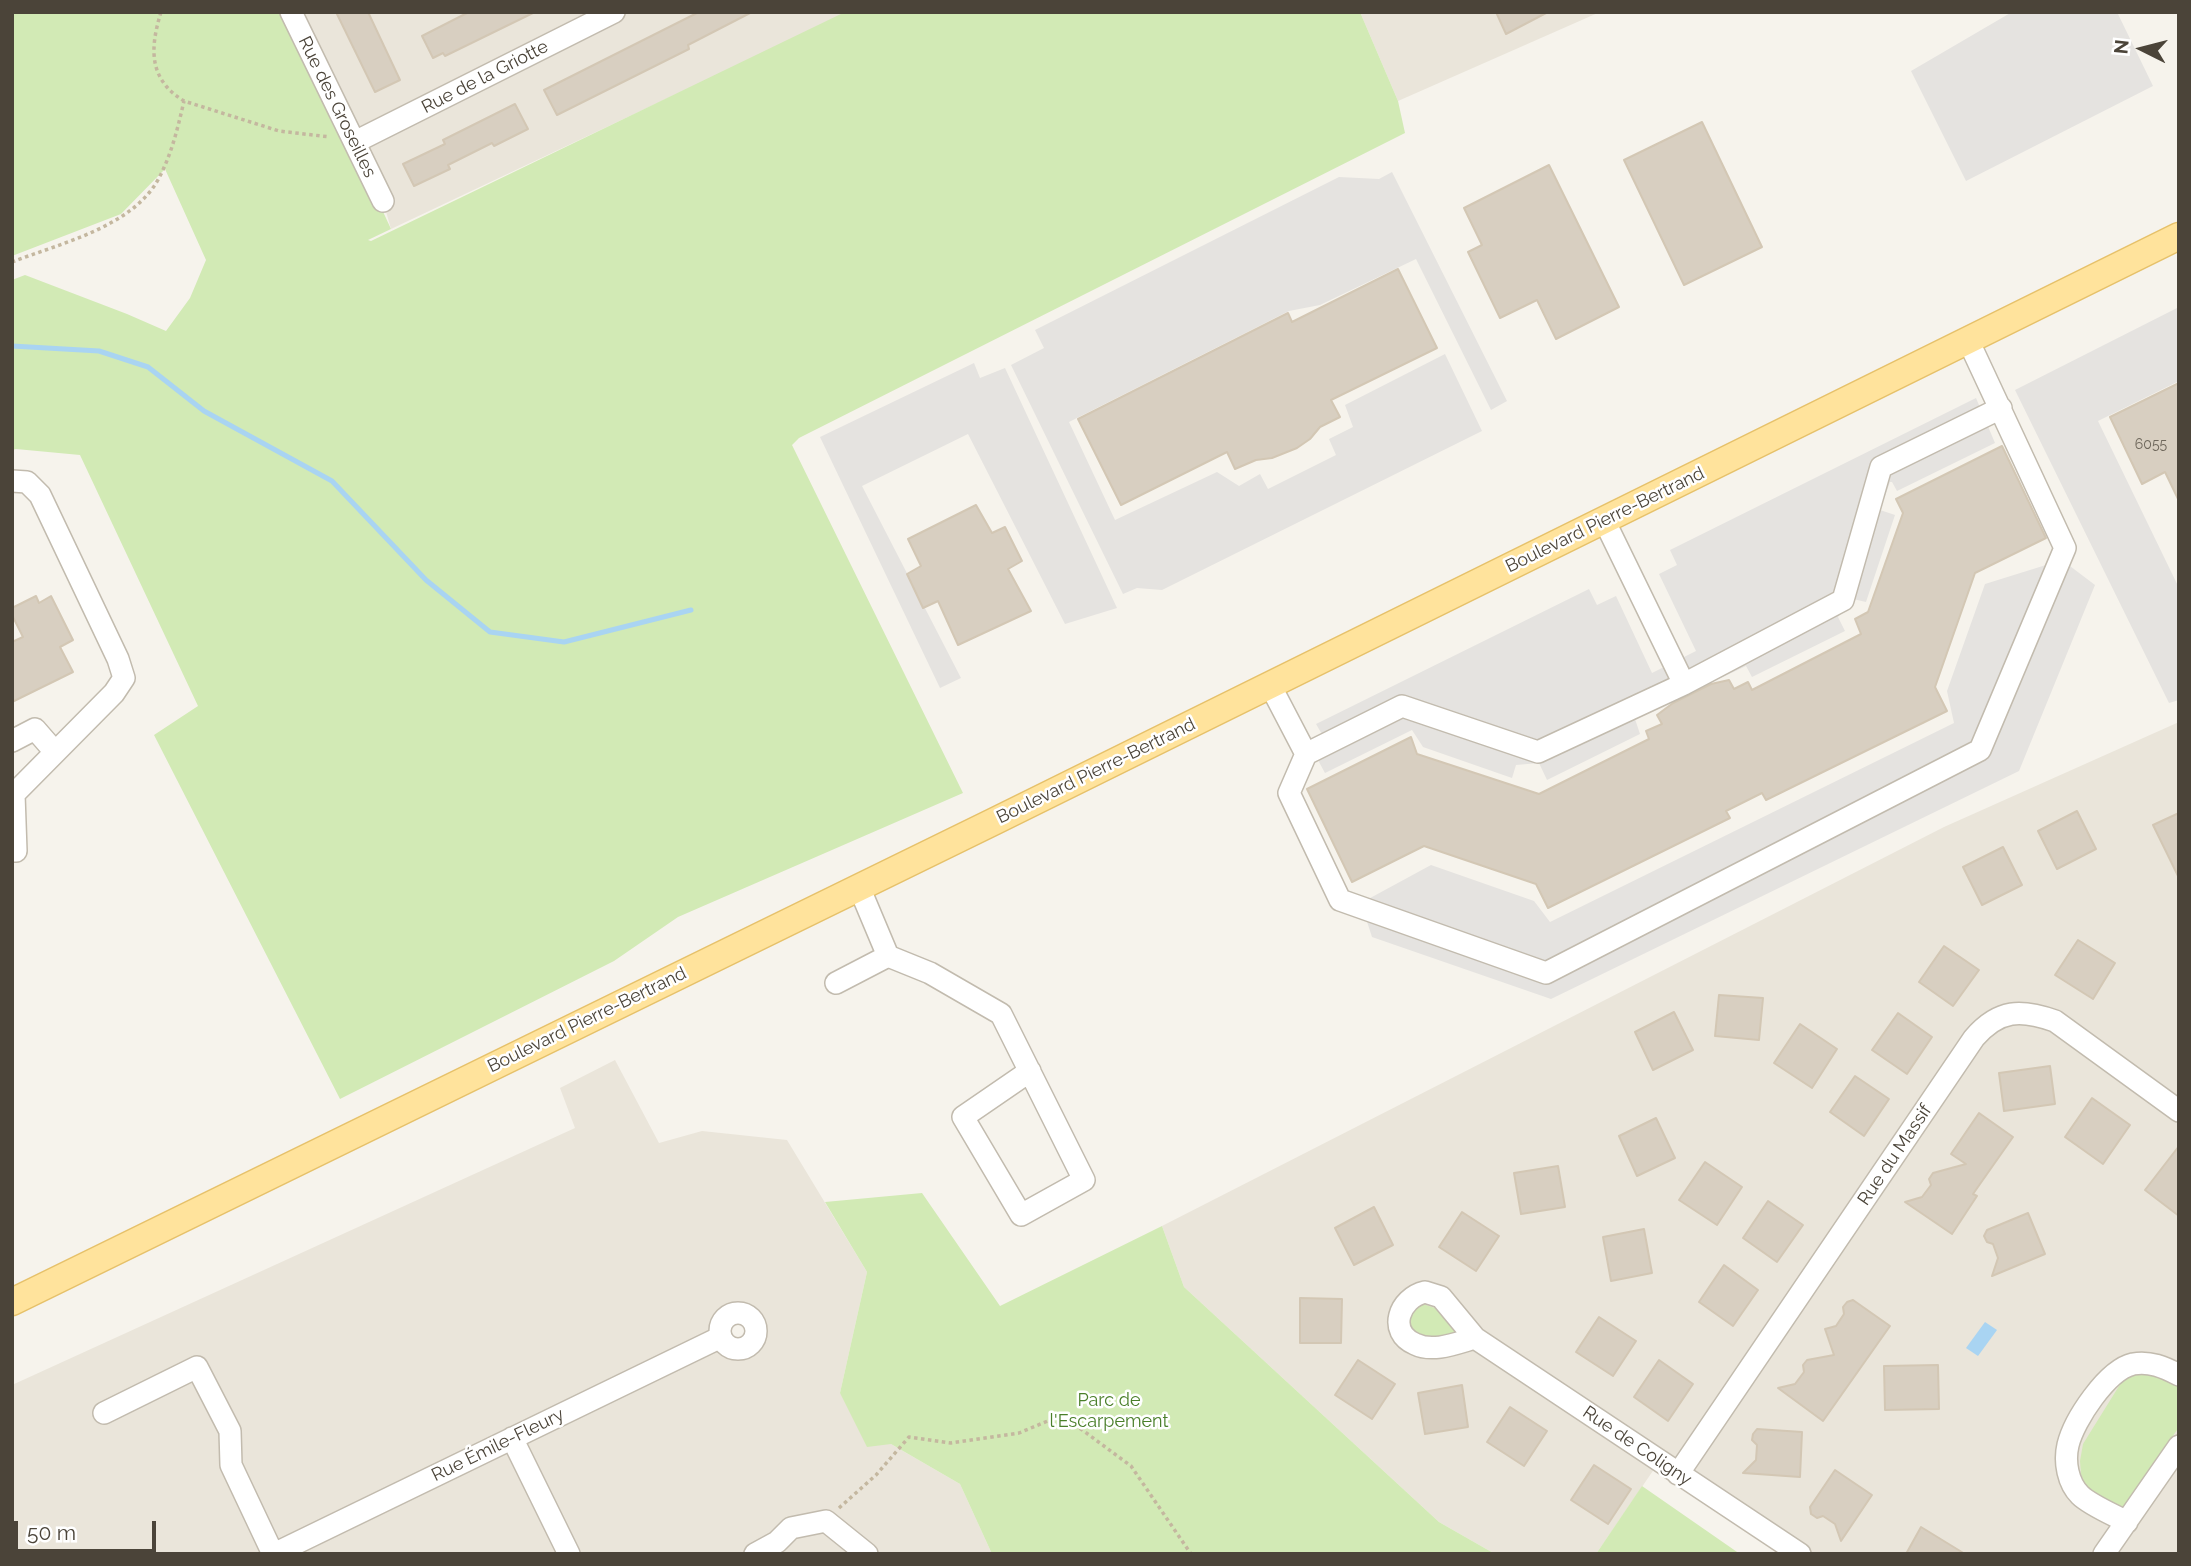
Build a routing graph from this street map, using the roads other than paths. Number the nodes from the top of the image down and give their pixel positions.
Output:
1 (291, 12) edge
2 (614, 12) edge
3 (354, 140) junction
4 (383, 201) dead end
5 (2179, 236) edge
6 (1968, 340) junction
7 (2001, 408) junction
8 (12, 481) edge
9 (1604, 520) junction
10 (1684, 684) junction
11 (1270, 685) junction
12 (12, 741) edge
13 (55, 752) junction
14 (1307, 754) junction
15 (13, 793) edge
16 (14, 851) edge
17 (859, 887) junction
18 (888, 956) junction
19 (836, 983) dead end
20 (1030, 1071) junction
21 (2179, 1111) edge
22 (12, 1302) edge
23 (721, 1337) dead end
24 (1475, 1338) dead end
25 (2179, 1375) edge
26 (104, 1413) dead end
27 (512, 1438) junction
28 (2179, 1446) edge
29 (1678, 1474) junction
30 (2127, 1522) junction
31 (783, 1548) edge
32 (274, 1554) edge
33 (569, 1554) edge
34 (755, 1554) edge
35 (867, 1554) edge
36 (1800, 1554) edge
37 (2104, 1554) edge

1 - 3 street, Rue des Groseilles
2 - 3 street, Rue de la Griotte
3 - 4 street, Rue des Groseilles
5 - 6 main road, Boulevard Pierre-Bertrand
6 - 7 street
6 - 9 main road, Boulevard Pierre-Bertrand
7 - 10 street
7 - 14 street
8 - 13 street
9 - 10 street
9 - 11 main road, Boulevard Pierre-Bertrand
10 - 14 street
11 - 14 street
11 - 17 main road, Boulevard Pierre-Bertrand
12 - 13 street
13 - 15 street
15 - 16 street
17 - 18 street
17 - 22 main road, Boulevard Pierre-Bertrand
18 - 19 street
18 - 20 street
20 - 20 street
21 - 29 street, Rue du Massif
23 - 27 street, Rue Émile-Fleury
24 - 29 street, Rue de Coligny
25 - 30 street
26 - 32 street
27 - 32 street, Rue Émile-Fleury
27 - 33 street
28 - 30 street
29 - 36 street, Rue de Coligny
30 - 37 street
31 - 34 street
31 - 35 street

